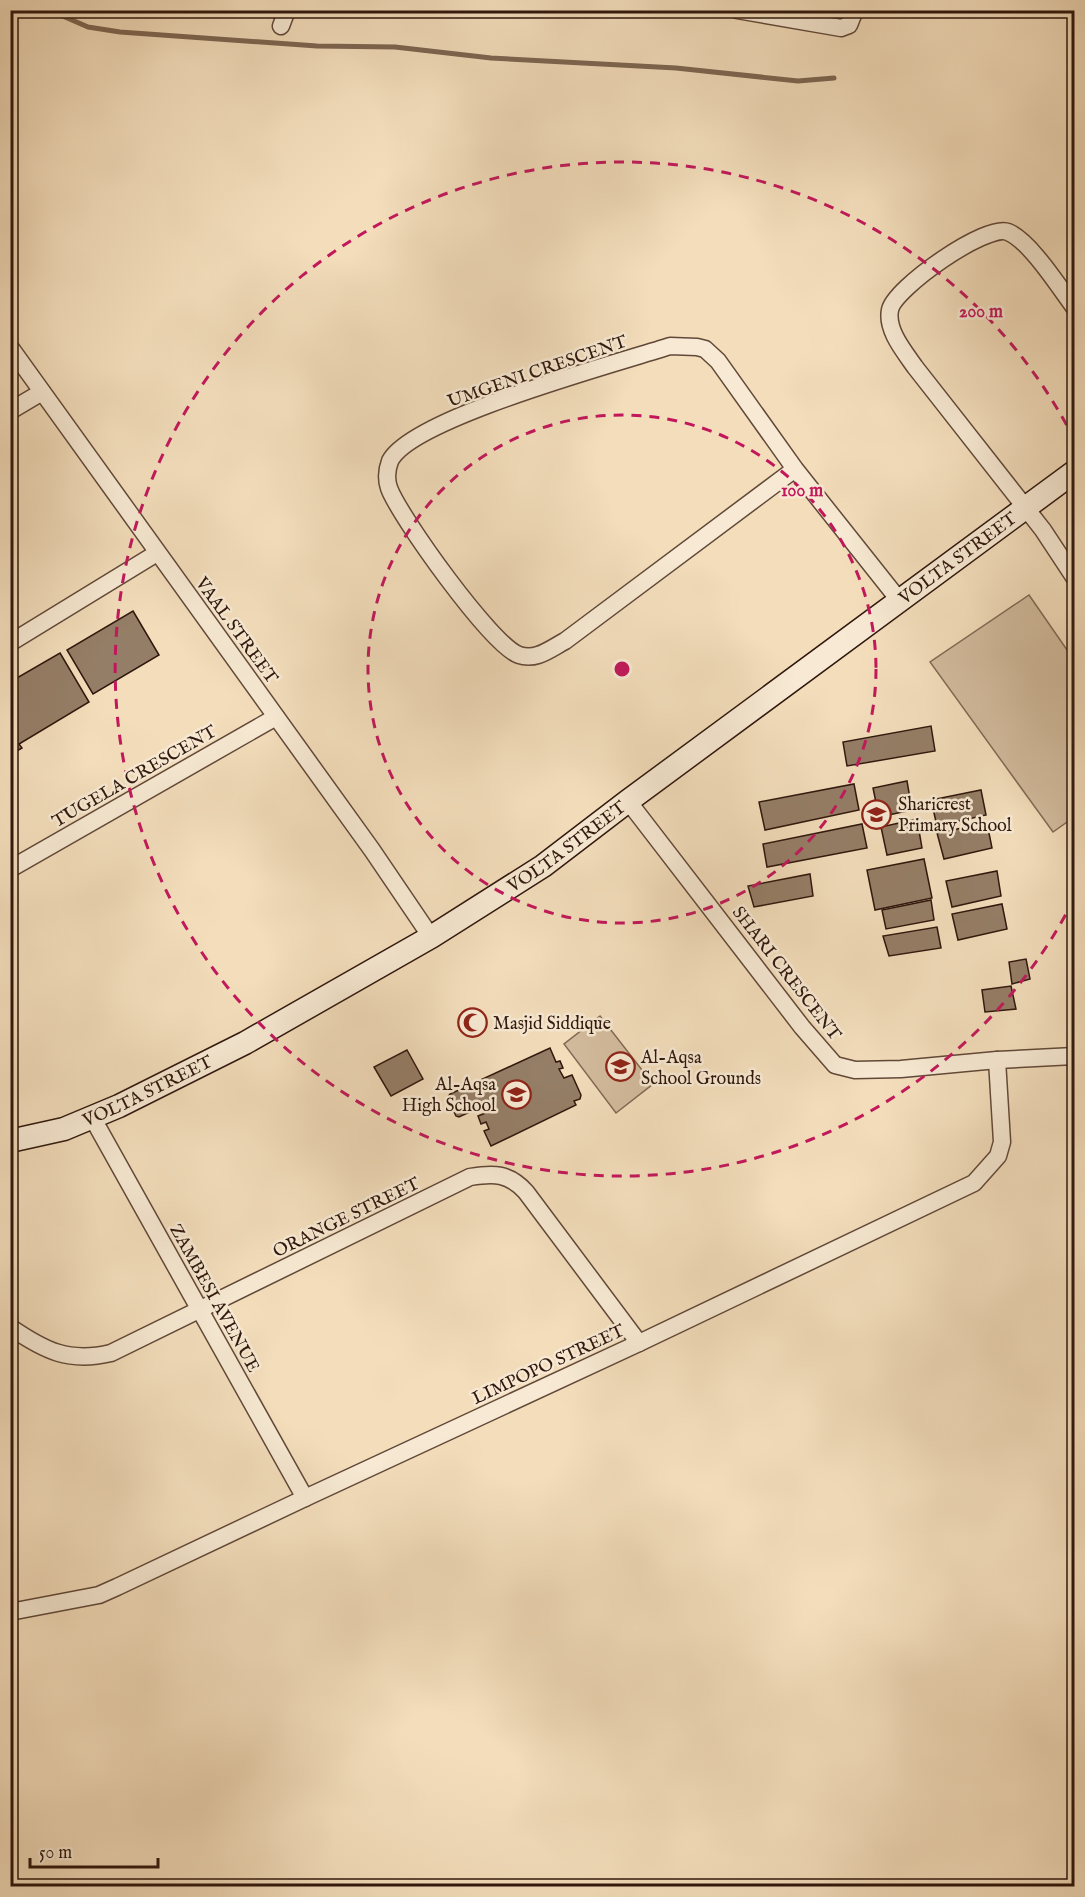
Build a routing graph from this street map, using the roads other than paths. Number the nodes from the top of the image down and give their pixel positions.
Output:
1 (855, 10) edge
2 (745, 11) edge
3 (1074, 307) edge
4 (10, 347) edge
5 (42, 392) junction
6 (10, 411) edge
7 (795, 469) junction
8 (1074, 472) edge
9 (1025, 508) junction
10 (157, 553) junction
11 (1074, 577) edge
12 (899, 600) junction
13 (10, 643) edge
14 (276, 717) junction
15 (628, 801) junction
16 (10, 869) edge
17 (431, 937) junction
18 (1074, 1056) edge
19 (997, 1060) junction
20 (92, 1118) junction
21 (10, 1141) edge
22 (200, 1310) junction
23 (10, 1327) edge
24 (639, 1343) junction
25 (305, 1498) junction
26 (10, 1612) edge

1 - 2 street
3 - 9 street
4 - 5 street, VAAL STREET
5 - 6 street
5 - 10 street, VAAL STREET
7 - 7 street, UMGENI CRESCENT
7 - 12 street, UMGENI CRESCENT
8 - 9 street, VOLTA STREET
9 - 11 street
9 - 12 street, VOLTA STREET
10 - 13 street
10 - 14 street, VAAL STREET
12 - 15 street, VOLTA STREET
14 - 16 street, TUGELA CRESCENT
14 - 17 street, VAAL STREET
15 - 17 street, VOLTA STREET
15 - 19 street, SHARI CRESCENT
17 - 20 street, VOLTA STREET
18 - 19 street, SHARI CRESCENT
19 - 24 street, LIMPOPO STREET
20 - 21 street, VOLTA STREET
20 - 22 street, ZAMBESI AVENUE
22 - 23 street, ORANGE STREET
22 - 24 street, ORANGE STREET
22 - 25 street, ZAMBESI AVENUE
24 - 25 street, LIMPOPO STREET
25 - 26 street, LIMPOPO STREET

